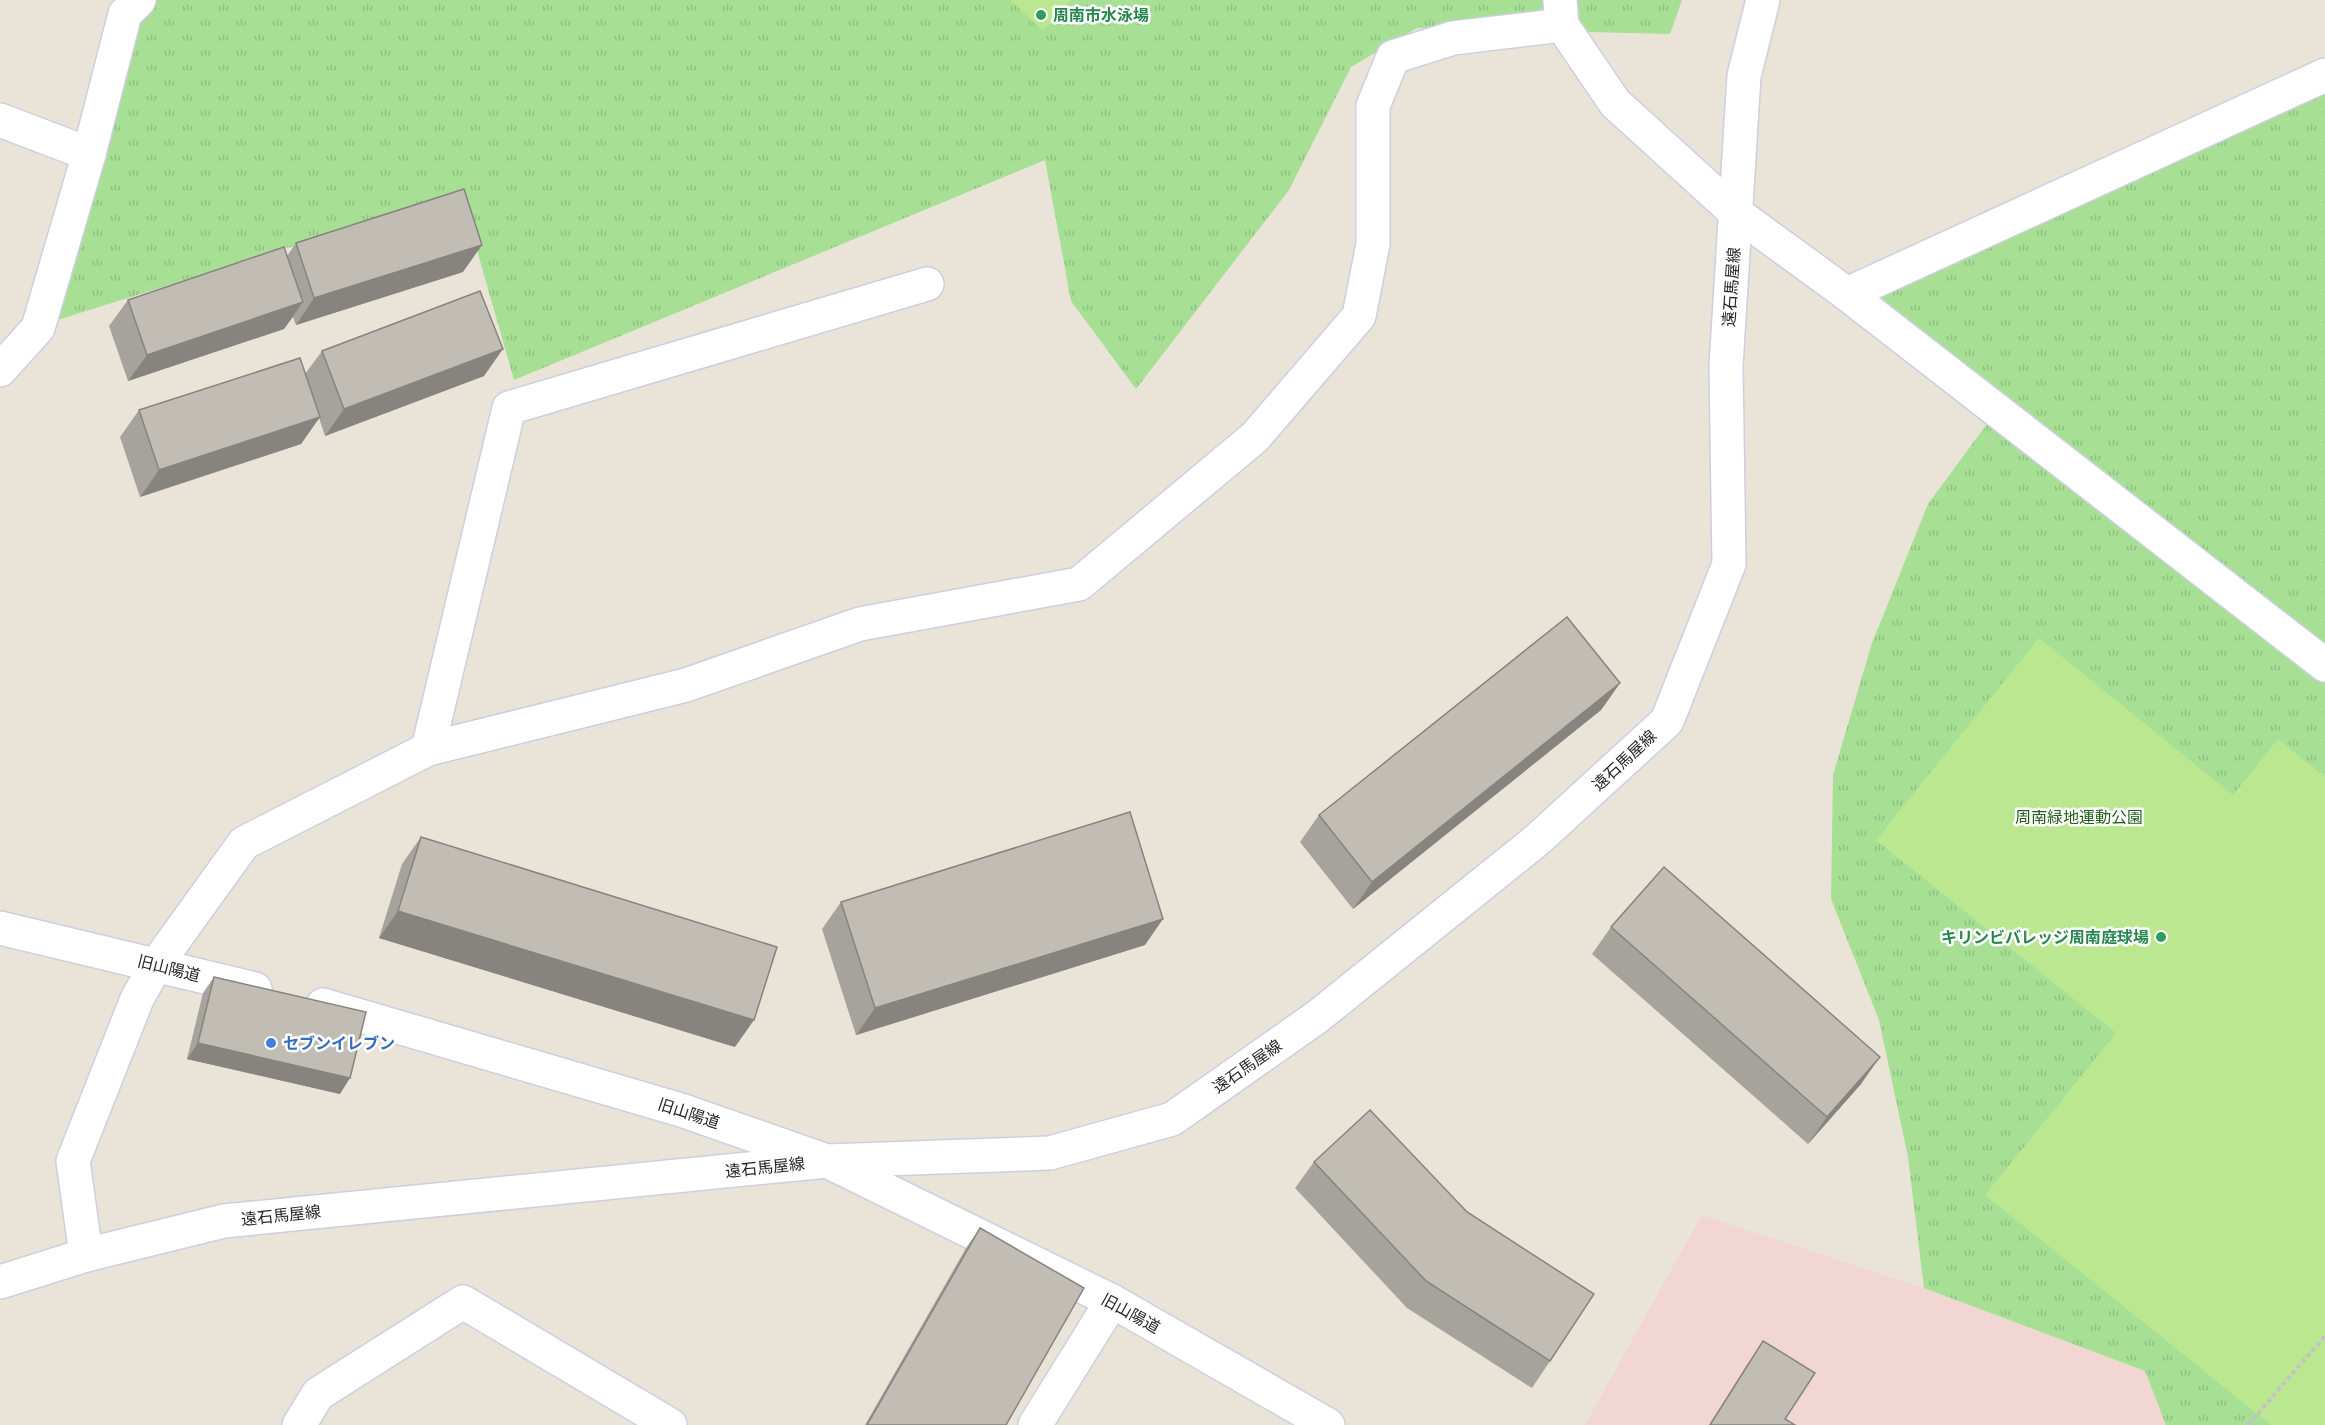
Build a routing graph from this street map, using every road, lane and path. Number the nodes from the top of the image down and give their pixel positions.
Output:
1 (139, 0) edge
2 (1763, 0) edge
3 (1561, 13) edge
4 (2325, 75) edge
5 (0, 120) edge
6 (89, 154) junction
7 (1736, 213) junction
8 (927, 284) dead end
9 (1847, 294) junction
10 (0, 370) edge
11 (2325, 664) edge
12 (428, 749) junction
13 (0, 928) edge
14 (156, 965) junction
15 (827, 1161) junction
16 (87, 1255) junction
17 (0, 1282) edge
18 (1112, 1301) junction
19 (2325, 1336) edge
20 (299, 1425) edge
21 (670, 1425) edge
22 (1035, 1425) edge
23 (1328, 1425) edge
24 (2248, 1425) edge

1 - 6 street
2 - 7 street, 遠石馬屋線
3 - 7 street
3 - 12 street
4 - 9 street
5 - 6 street
6 - 10 street
7 - 9 street
7 - 15 street, 遠石馬屋線
8 - 12 street
9 - 11 street
12 - 14 street
13 - 14 street, 旧山陽道
14 - 15 street, 旧山陽道
14 - 16 street
15 - 16 street, 遠石馬屋線
15 - 18 street, 旧山陽道
16 - 17 street, 遠石馬屋線
18 - 22 street
18 - 23 street, 旧山陽道
19 - 24 path
20 - 21 street

